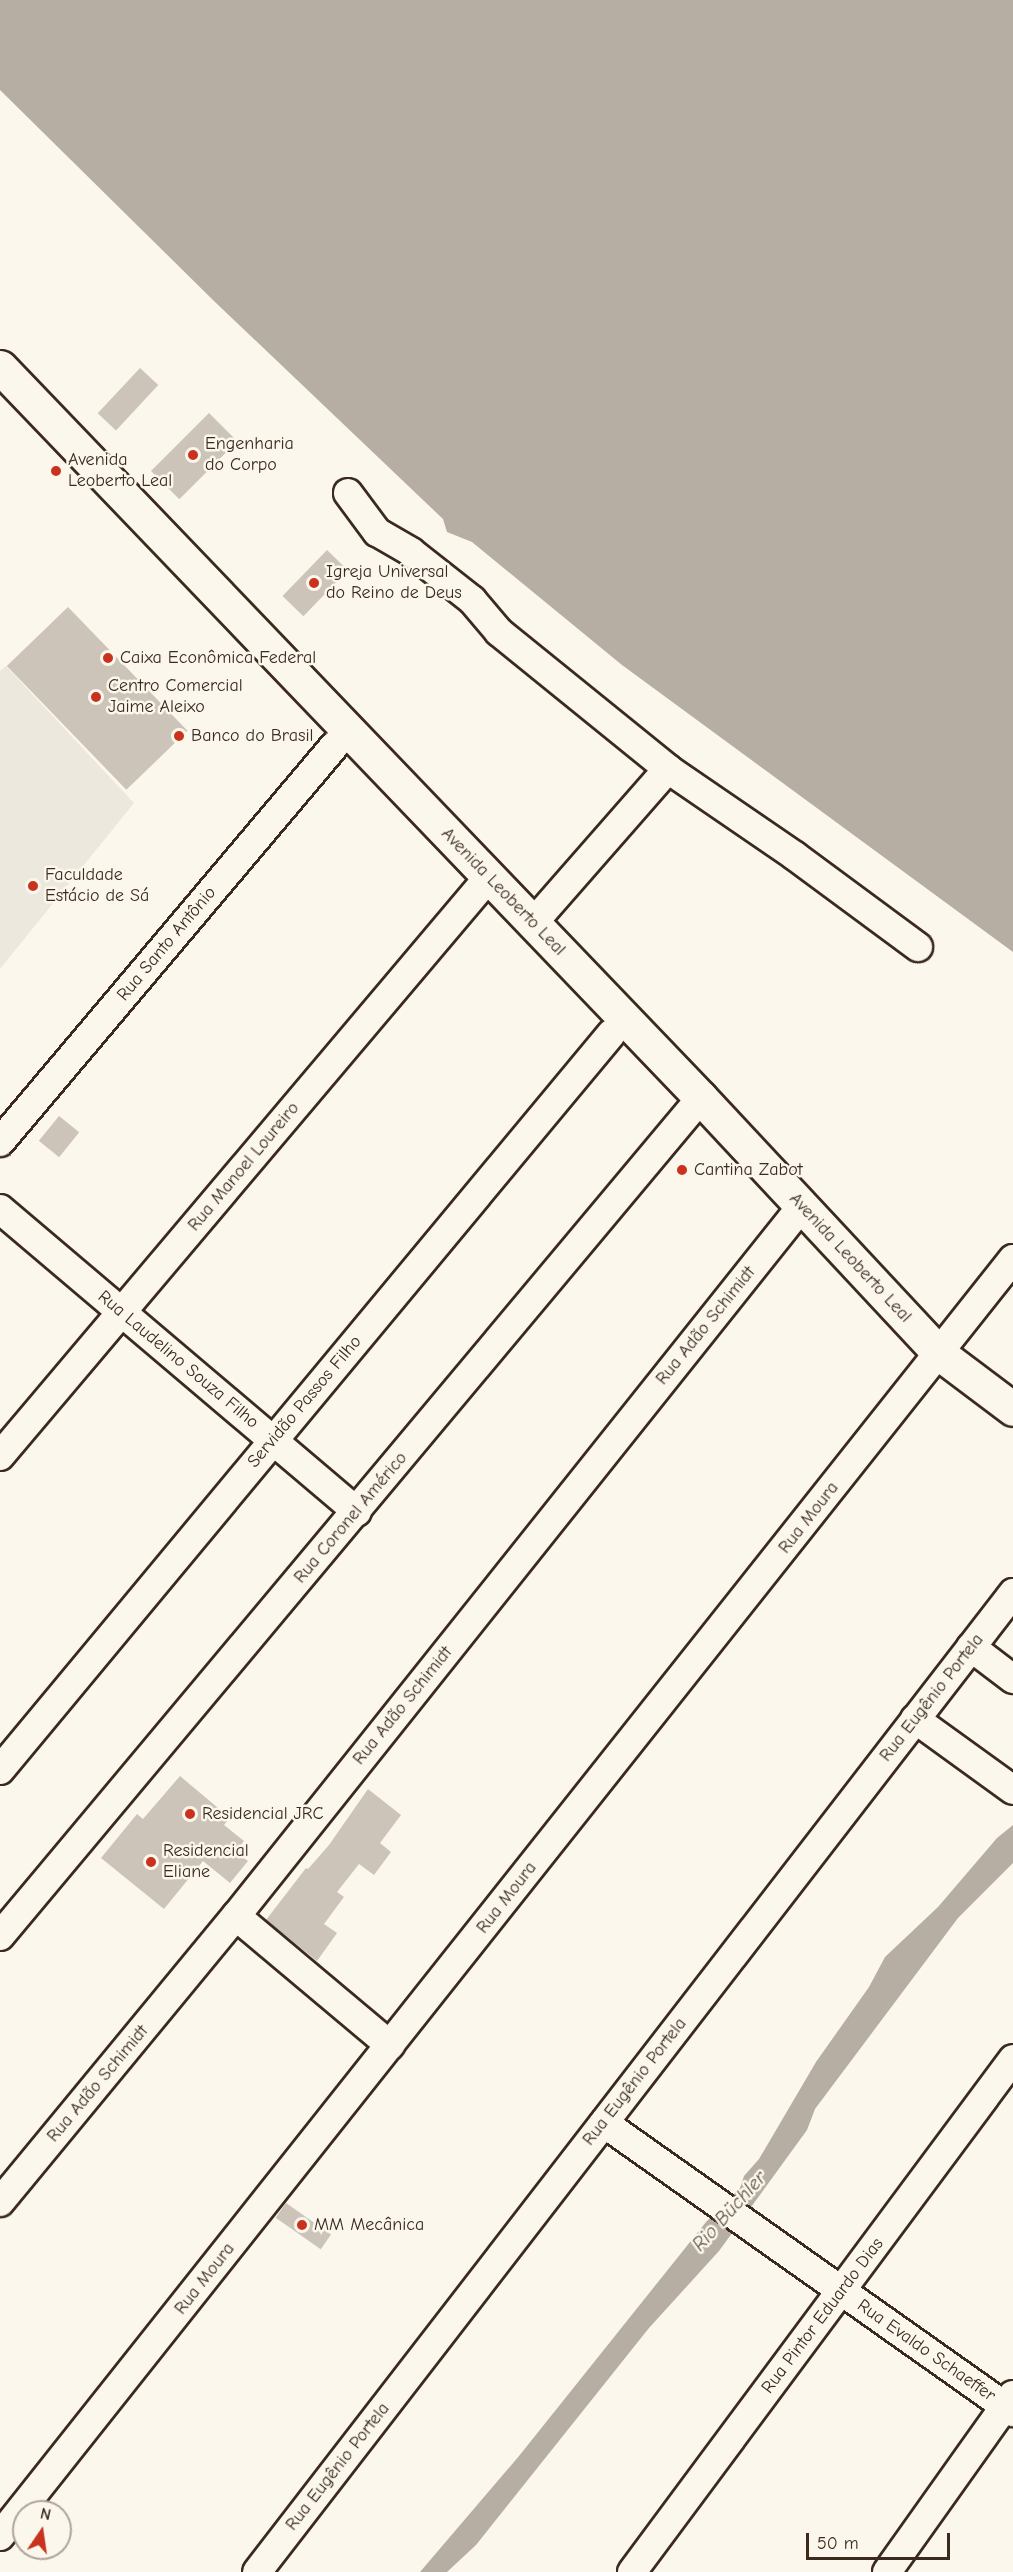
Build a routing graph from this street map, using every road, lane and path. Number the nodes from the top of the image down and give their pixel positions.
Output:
1 (0, 367) edge
2 (0, 396) edge
3 (348, 493) dead end
4 (335, 745) junction
5 (668, 769) junction
6 (482, 885) junction
7 (533, 923) junction
8 (918, 947) dead end
9 (611, 1034) junction
10 (694, 1106) junction
11 (0, 1142) edge
12 (0, 1209) edge
13 (795, 1214) junction
14 (1013, 1259) edge
15 (122, 1312) junction
16 (934, 1362) junction
17 (1013, 1409) edge
18 (1013, 1434) edge
19 (273, 1441) junction
20 (0, 1456) edge
21 (357, 1512) junction
22 (1013, 1593) edge
23 (970, 1647) junction
24 (1013, 1679) edge
25 (915, 1719) junction
26 (0, 1770) edge
27 (1013, 1790) edge
28 (236, 1916) junction
29 (0, 1936) edge
30 (390, 2045) junction
31 (1013, 2059) edge
32 (604, 2123) junction
33 (0, 2202) edge
34 (841, 2291) junction
35 (1010, 2405) edge
36 (0, 2536) edge
37 (257, 2572) edge
38 (632, 2572) edge
39 (887, 2572) edge

1 - 6 main road, Avenida Leoberto Leal
2 - 4 main road, Avenida Leoberto Leal
3 - 5 street
4 - 6 main road, Avenida Leoberto Leal
4 - 11 street, Rua Santo Antônio
5 - 7 street
5 - 8 street
6 - 7 main road, Avenida Leoberto Leal
6 - 9 main road, Avenida Leoberto Leal
6 - 15 street, Rua Manoel Loureiro
7 - 10 main road, Avenida Leoberto Leal
9 - 10 main road, Avenida Leoberto Leal
9 - 19 street, Servidão Passos Filho
10 - 13 main road, Avenida Leoberto Leal
10 - 21 street, Rua Coronel Américo
12 - 15 street, Rua Laudelino Souza Filho
13 - 16 main road, Avenida Leoberto Leal
13 - 28 street, Rua Adão Schimidt
14 - 16 street, Rua Moura
15 - 19 street, Rua Laudelino Souza Filho
15 - 20 street, Rua Manoel Loureiro
16 - 17 main road, Avenida Leoberto Leal
16 - 18 main road, Avenida Leoberto Leal
16 - 30 street, Rua Moura
19 - 21 street, Rua Laudelino Souza Filho
19 - 26 street, Servidão Passos Filho
21 - 29 street, Rua Coronel Américo
22 - 23 street, Rua Eugênio Portela
23 - 24 street
23 - 25 street, Rua Eugênio Portela
25 - 27 street
25 - 32 street, Rua Eugênio Portela
28 - 30 street
28 - 33 street, Rua Adão Schimidt
30 - 36 street, Rua Moura
31 - 34 street, Rua Pintor Eduardo Dias
32 - 34 street, Rua Evaldo Schaeffer
32 - 37 street, Rua Eugênio Portela
34 - 35 street, Rua Evaldo Schaeffer
34 - 38 street, Rua Pintor Eduardo Dias
35 - 39 street

